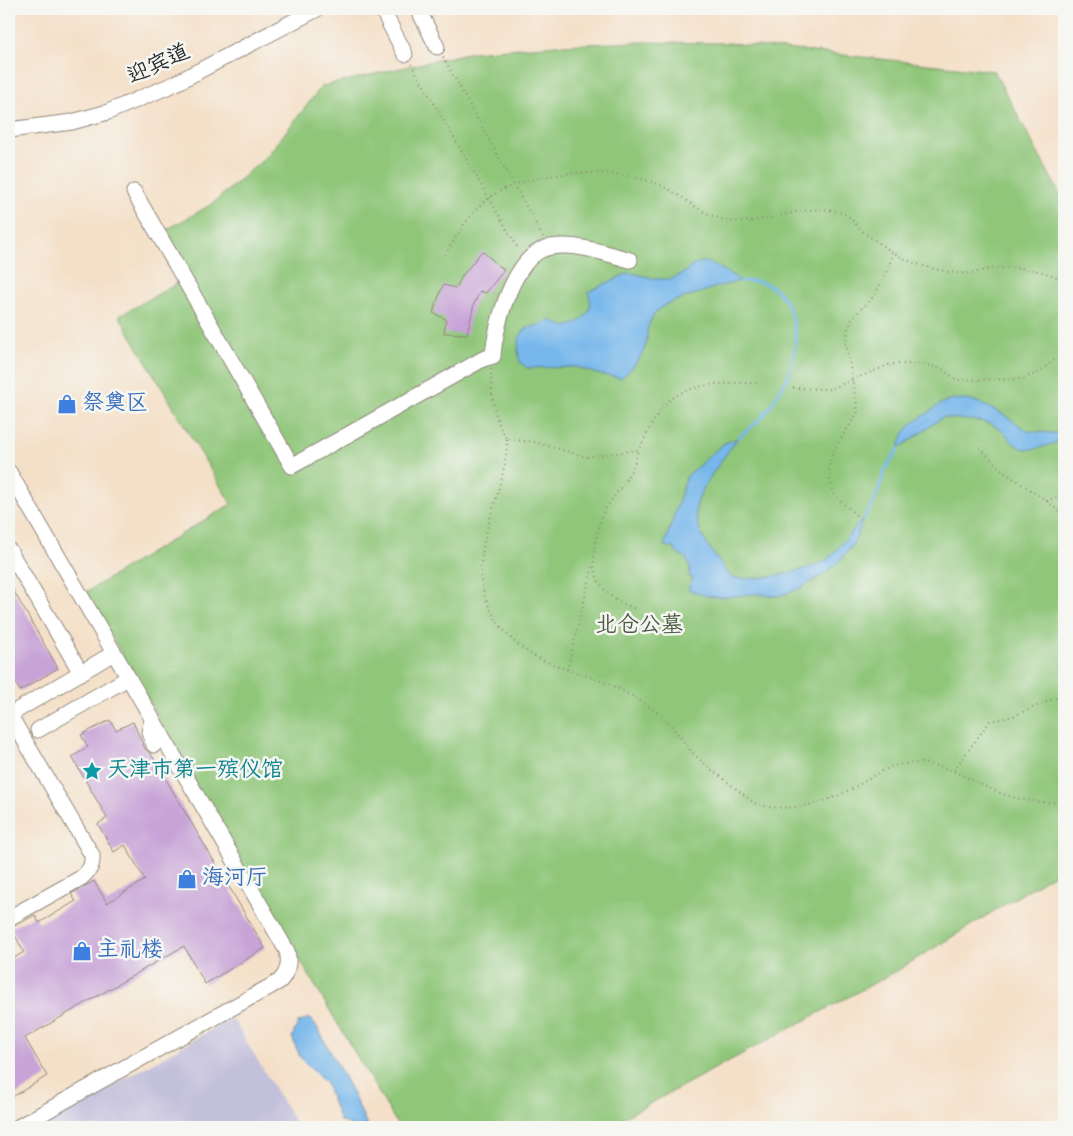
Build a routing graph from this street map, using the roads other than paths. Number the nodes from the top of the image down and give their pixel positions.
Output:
1 (317, 9) edge
2 (382, 9) edge
3 (418, 9) edge
4 (437, 47) road end
5 (405, 54) road end
6 (9, 130) edge
7 (134, 192) dead end
8 (630, 260) dead end
9 (9, 472) edge
10 (9, 550) edge
11 (114, 654) junction
12 (75, 676) junction
13 (128, 678) junction
14 (83, 703) junction
15 (9, 714) edge
16 (152, 720) junction
17 (38, 730) dead end
18 (154, 745) dead end
19 (9, 918) edge
20 (18, 1127) edge

1 - 6 street, 迎宾道
2 - 5 street
3 - 4 street
7 - 8 street
9 - 11 street
10 - 12 street
11 - 12 street
11 - 13 street
12 - 14 street
12 - 15 street
13 - 14 street
13 - 16 street
14 - 17 street
15 - 19 street
16 - 18 street
16 - 20 street

